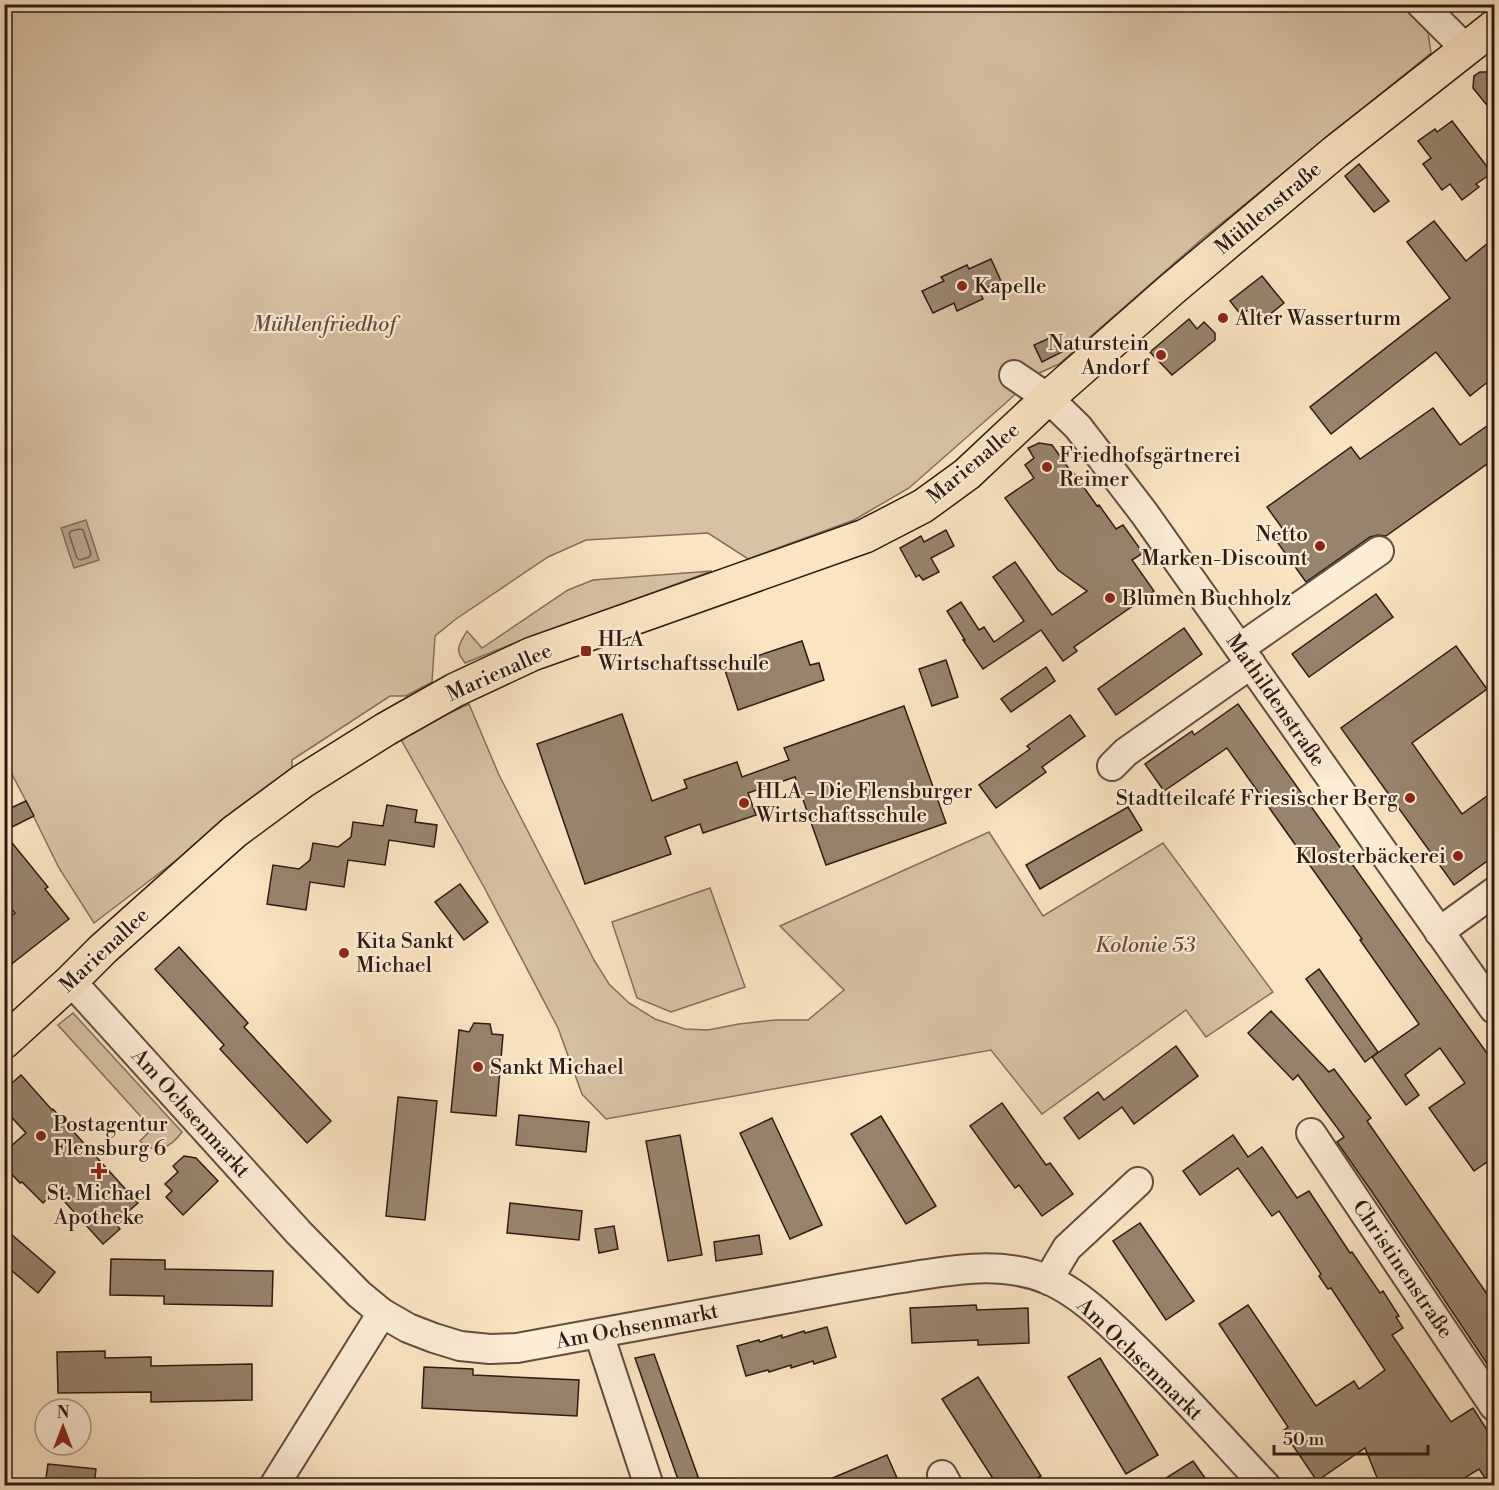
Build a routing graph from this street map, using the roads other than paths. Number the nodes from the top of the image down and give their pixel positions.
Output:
1 (1421, 4) edge
2 (1494, 27) edge
3 (1466, 49) junction
4 (1014, 375) dead end
5 (1048, 398) junction
6 (1379, 552) dead end
7 (1245, 656) junction
8 (1112, 766) dead end
9 (1494, 892) edge
10 (1439, 932) junction
11 (71, 981) junction
12 (1494, 1009) edge
13 (4, 1042) edge
14 (1311, 1133) dead end
15 (1138, 1182) dead end
16 (1048, 1280) junction
17 (382, 1313) junction
18 (599, 1334) junction
19 (1494, 1406) edge
20 (274, 1485) edge
21 (649, 1485) edge
22 (1266, 1485) edge

1 - 3 street
2 - 3 main road, Mühlenstraße
3 - 5 main road, Mühlenstraße
4 - 5 street, Mathildenstraße
5 - 7 street, Mathildenstraße
5 - 11 main road, Marienallee
6 - 7 street
7 - 8 street
7 - 10 street, Mathildenstraße
9 - 10 street
10 - 12 street, Mathildenstraße
11 - 13 main road, Marienallee
11 - 17 street, Am Ochsenmarkt
14 - 19 street, Christinenstraße
15 - 16 street
16 - 18 street, Am Ochsenmarkt
16 - 22 street, Am Ochsenmarkt
17 - 18 street, Am Ochsenmarkt
17 - 20 street
18 - 21 street

